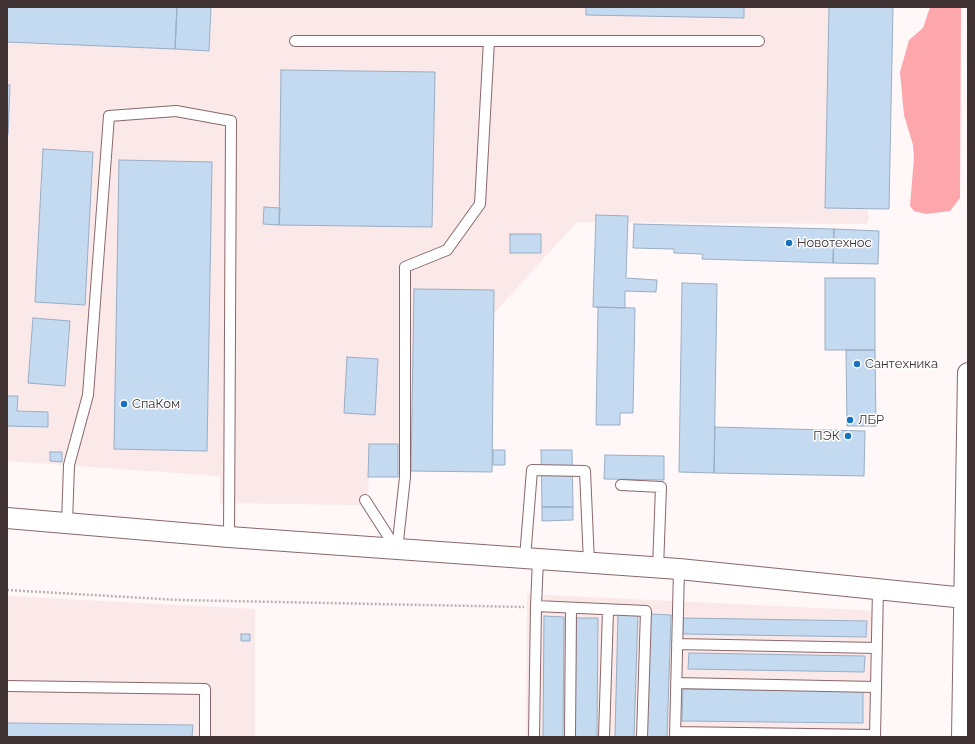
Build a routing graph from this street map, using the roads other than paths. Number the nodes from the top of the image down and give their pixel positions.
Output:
1 (295, 41) dead end
2 (489, 41) junction
3 (759, 41) dead end
4 (968, 373) edge
5 (621, 485) dead end
6 (364, 500) dead end
7 (7, 518) edge
8 (67, 522) junction
9 (228, 537) junction
10 (397, 550) junction
11 (532, 558) junction
12 (589, 563) junction
13 (658, 568) junction
14 (679, 569) junction
15 (878, 589) junction
16 (965, 598) junction
17 (531, 607) junction
18 (571, 608) junction
19 (608, 610) junction
20 (677, 644) junction
21 (877, 648) junction
22 (676, 683) junction
23 (7, 686) edge
24 (876, 687) junction
25 (966, 697) edge
26 (675, 735) edge
27 (875, 736) edge
28 (205, 737) edge
29 (534, 737) edge
30 (570, 737) edge
31 (604, 737) edge
32 (642, 737) edge
33 (962, 737) edge

1 - 2 lane
2 - 3 lane
2 - 10 lane
4 - 16 street
5 - 13 lane
6 - 10 lane
7 - 8 street
8 - 9 street
8 - 9 lane
9 - 10 street
10 - 11 street
11 - 12 street
11 - 12 lane
11 - 17 lane
12 - 13 street
13 - 14 street
14 - 15 street
14 - 20 lane
15 - 16 street
15 - 21 lane
16 - 25 street
17 - 18 lane
17 - 29 lane
18 - 19 lane
18 - 30 lane
19 - 31 lane
19 - 32 lane
20 - 21 lane
20 - 22 lane
21 - 24 lane
22 - 24 lane
22 - 26 lane
23 - 28 lane
24 - 27 lane
25 - 33 street
26 - 27 lane

